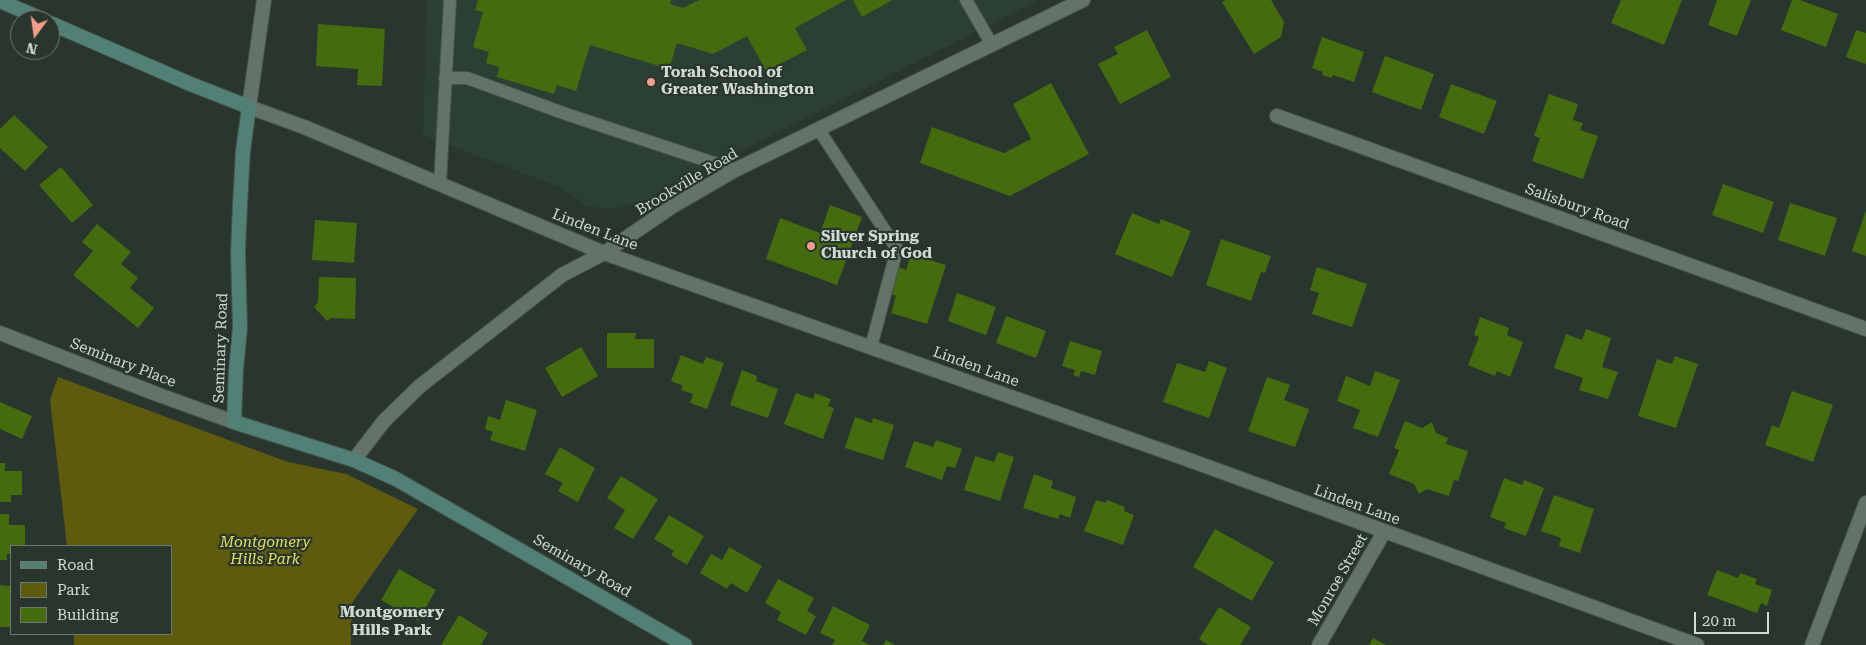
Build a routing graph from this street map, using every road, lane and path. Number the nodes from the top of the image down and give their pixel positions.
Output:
1 (264, 0) edge
2 (450, 0) edge
3 (966, 0) edge
4 (1083, 0) edge
5 (0, 1) edge
6 (21, 10) edge
7 (60, 27) edge
8 (991, 44) junction
9 (445, 78) junction
10 (249, 107) junction
11 (1277, 116) dead end
12 (819, 130) junction
13 (735, 170) junction
14 (440, 184) junction
15 (604, 253) junction
16 (1866, 329) edge
17 (0, 333) edge
18 (871, 347) junction
19 (234, 422) junction
20 (354, 460) junction
21 (1866, 503) edge
22 (1384, 532) junction
23 (685, 645) edge
24 (1319, 645) edge
25 (1697, 645) edge
26 (1812, 645) edge

1 - 10 street
2 - 9 lane
3 - 8 lane
4 - 8 street, Brookville Road
5 - 6 main road
7 - 10 main road
8 - 12 street, Brookville Road
9 - 13 lane
9 - 14 lane
10 - 14 street, Linden Lane
10 - 19 main road, Seminary Road
11 - 16 street, Salisbury Road
12 - 13 street, Brookville Road
12 - 18 lane
13 - 15 street, Brookville Road
14 - 15 street, Linden Lane
15 - 18 street, Linden Lane
15 - 20 street, Brookville Road
17 - 19 street, Seminary Place
18 - 22 street, Linden Lane
19 - 20 main road, Seminary Road
20 - 23 main road, Seminary Road
21 - 26 street
22 - 24 street, Monroe Street
22 - 25 street, Linden Lane

